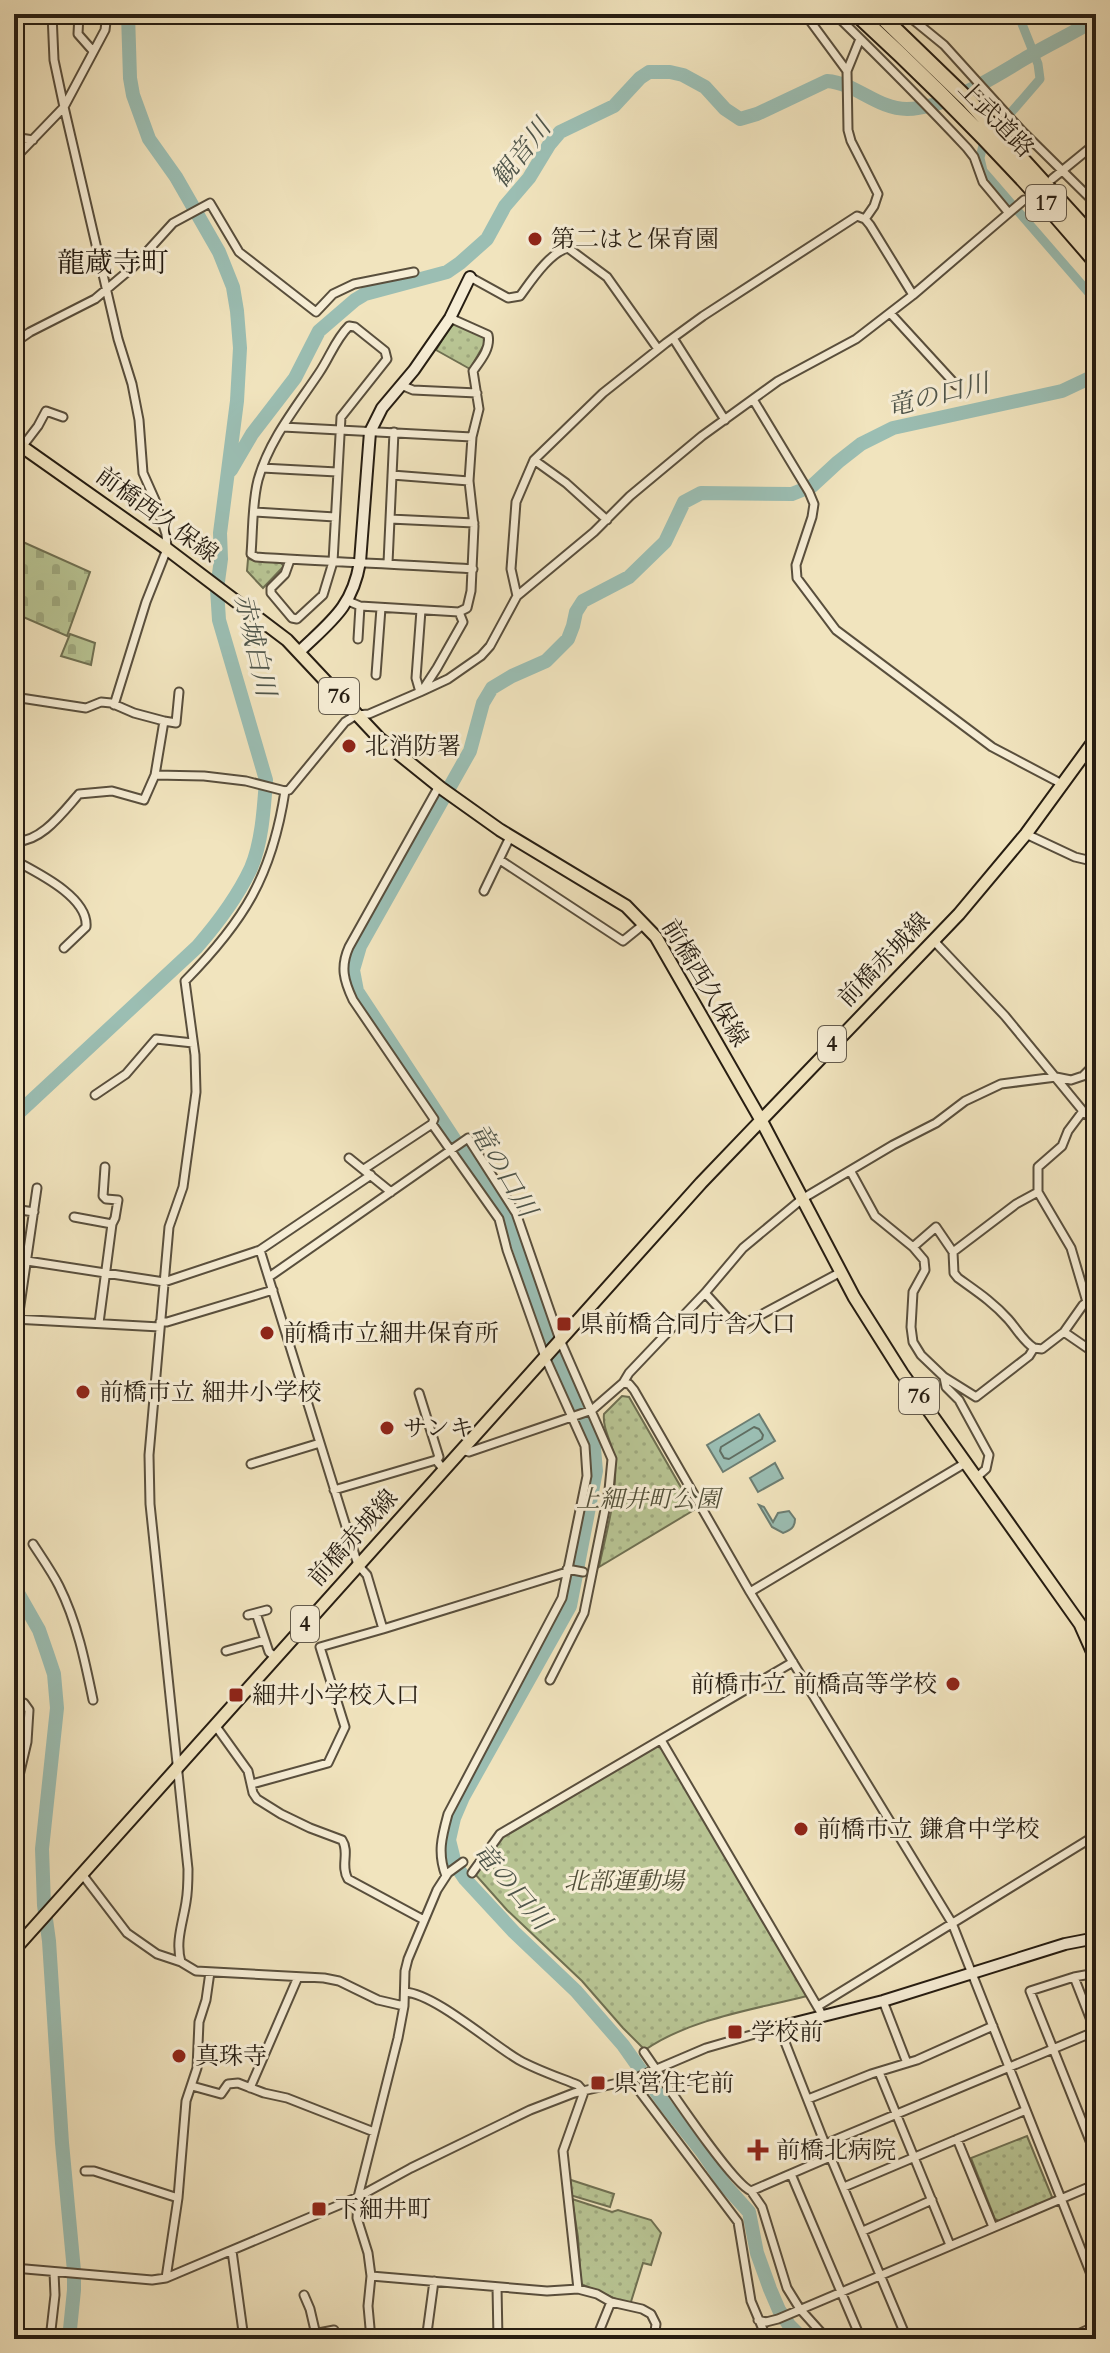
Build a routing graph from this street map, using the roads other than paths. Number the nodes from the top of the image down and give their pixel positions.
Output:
1 (52, 14) edge
2 (79, 14) edge
3 (107, 14) edge
4 (805, 14) edge
5 (835, 14) edge
6 (857, 14) edge
7 (879, 14) edge
8 (906, 14) edge
9 (860, 39) junction
10 (93, 51) junction
11 (930, 72) junction
12 (847, 75) junction
13 (64, 107) junction
14 (991, 135) junction
15 (14, 137) edge
16 (33, 140) junction
17 (1096, 143) edge
18 (14, 159) edge
19 (1063, 170) junction
20 (1051, 184) junction
21 (1021, 202) dead end
22 (1047, 204) junction
23 (1096, 204) edge
24 (1010, 211) junction
25 (865, 219) junction
26 (1096, 228) edge
27 (1096, 241) edge
28 (1096, 262) edge
29 (414, 272) dead end
30 (1096, 273) edge
31 (470, 277) joint
32 (107, 287) junction
33 (913, 295) junction
34 (890, 313) junction
35 (450, 318) junction
36 (673, 338) junction
37 (14, 343) edge
38 (658, 349) junction
39 (401, 385) junction
40 (956, 385) dead end
41 (477, 393) junction
42 (754, 401) junction
43 (63, 417) dead end
44 (725, 420) junction
45 (283, 427) junction
46 (339, 430) junction
47 (370, 432) junction
48 (394, 432) junction
49 (472, 437) junction
50 (18, 444) edge
51 (534, 460) junction
52 (262, 468) junction
53 (337, 472) junction
54 (392, 475) junction
55 (469, 481) junction
56 (255, 512) junction
57 (335, 517) junction
58 (390, 519) junction
59 (607, 520) junction
60 (474, 523) junction
61 (167, 549) junction
62 (290, 560) junction
63 (333, 562) junction
64 (360, 562) junction
65 (388, 563) junction
66 (473, 569) junction
67 (517, 596) junction
68 (348, 601) junction
69 (360, 606) junction
70 (381, 608) junction
71 (421, 610) junction
72 (459, 612) junction
73 (358, 639) dead end
74 (299, 652) junction
75 (376, 675) dead end
76 (179, 692) dead end
77 (420, 692) junction
78 (14, 697) edge
79 (114, 705) junction
80 (356, 715) junction
81 (164, 721) junction
82 (1096, 738) edge
83 (155, 775) junction
84 (1062, 784) junction
85 (440, 787) junction
86 (283, 791) junction
87 (1026, 834) junction
88 (510, 837) junction
89 (14, 841) edge
90 (14, 860) edge
91 (500, 860) junction
92 (1096, 862) edge
93 (484, 891) dead end
94 (644, 924) junction
95 (934, 941) junction
96 (64, 948) dead end
97 (193, 1043) junction
98 (1096, 1063) edge
99 (1056, 1077) junction
100 (95, 1095) dead end
101 (1083, 1111) junction
102 (761, 1120) junction
103 (1096, 1123) edge
104 (432, 1124) junction
105 (453, 1149) junction
106 (349, 1158) dead end
107 (105, 1167) dead end
108 (367, 1172) junction
109 (851, 1172) junction
110 (37, 1188) dead end
111 (391, 1192) junction
112 (1038, 1192) junction
113 (802, 1199) junction
114 (14, 1209) edge
115 (34, 1212) junction
116 (74, 1217) dead end
117 (112, 1224) junction
118 (913, 1247) junction
119 (260, 1250) junction
120 (953, 1252) junction
121 (14, 1259) edge
122 (26, 1261) junction
123 (841, 1272) junction
124 (106, 1273) junction
125 (269, 1277) junction
126 (164, 1282) junction
127 (273, 1290) junction
128 (705, 1293) junction
129 (1096, 1295) edge
130 (1087, 1302) junction
131 (17, 1309) edge
132 (16, 1319) edge
133 (99, 1323) junction
134 (160, 1324) junction
135 (1064, 1332) junction
136 (559, 1341) junction
137 (1034, 1348) junction
138 (1096, 1354) edge
139 (547, 1355) junction
140 (944, 1377) junction
141 (623, 1383) junction
142 (419, 1393) dead end
143 (592, 1410) junction
144 (574, 1418) junction
145 (320, 1443) junction
146 (461, 1450) junction
147 (967, 1462) junction
148 (251, 1464) dead end
149 (440, 1465) junction
150 (977, 1477) junction
151 (334, 1490) junction
152 (33, 1544) dead end
153 (358, 1565) junction
154 (568, 1570) junction
155 (583, 1572) dead end
156 (750, 1592) junction
157 (267, 1610) dead end
158 (383, 1629) junction
159 (265, 1640) junction
160 (226, 1651) dead end
161 (275, 1657) junction
162 (1096, 1660) edge
163 (793, 1662) junction
164 (550, 1680) dead end
165 (14, 1700) edge
166 (93, 1700) dead end
167 (215, 1725) junction
168 (14, 1740) edge
169 (661, 1740) junction
170 (27, 1742) junction
171 (177, 1767) junction
172 (16, 1780) edge
173 (252, 1784) junction
174 (14, 1818) edge
175 (1096, 1835) edge
176 (14, 1863) edge
177 (462, 1863) dead end
178 (472, 1873) dead end
179 (82, 1874) junction
180 (447, 1874) junction
181 (424, 1920) junction
182 (952, 1923) junction
183 (1096, 1938) edge
184 (14, 1950) edge
185 (181, 1962) junction
186 (210, 1972) junction
187 (972, 1972) junction
188 (1096, 1973) edge
189 (298, 1977) junction
190 (1074, 1977) junction
191 (405, 1992) junction
192 (883, 2001) junction
193 (404, 2006) junction
194 (820, 2011) junction
195 (993, 2026) junction
196 (779, 2027) junction
197 (1096, 2032) edge
198 (1053, 2049) junction
199 (644, 2052) dead end
200 (907, 2063) junction
201 (654, 2067) junction
202 (1009, 2067) junction
203 (879, 2072) junction
204 (634, 2078) junction
205 (192, 2086) junction
206 (250, 2088) junction
207 (584, 2092) junction
208 (808, 2099) junction
209 (1026, 2110) junction
210 (896, 2114) junction
211 (374, 2132) junction
212 (957, 2139) junction
213 (825, 2144) junction
214 (1096, 2156) edge
215 (830, 2157) junction
216 (914, 2158) junction
217 (85, 2171) dead end
218 (791, 2174) junction
219 (1096, 2184) edge
220 (844, 2187) junction
221 (751, 2191) junction
222 (358, 2197) junction
223 (178, 2198) junction
224 (1061, 2199) junction
225 (932, 2200) junction
226 (993, 2227) junction
227 (863, 2231) junction
228 (950, 2245) junction
229 (232, 2251) junction
230 (14, 2268) edge
231 (56, 2272) junction
232 (880, 2274) junction
233 (371, 2276) junction
234 (166, 2278) junction
235 (434, 2281) junction
236 (497, 2287) junction
237 (1096, 2287) edge
238 (578, 2289) junction
239 (841, 2291) junction
240 (304, 2295) dead end
241 (611, 2302) junction
242 (798, 2310) junction
243 (758, 2320) junction
244 (1096, 2326) edge
245 (334, 2330) dead end
246 (427, 2333) dead end
247 (316, 2336) edge
248 (50, 2339) edge
249 (244, 2339) edge
250 (287, 2339) edge
251 (371, 2339) edge
252 (498, 2339) edge
253 (596, 2339) edge
254 (654, 2339) edge
255 (767, 2339) edge
256 (827, 2339) edge
257 (861, 2339) edge
258 (907, 2339) edge
259 (1067, 2339) edge

1 - 13 street
2 - 10 street
3 - 10 street
4 - 12 street
5 - 9 street
6 - 11 highway, 上武道路 / 17
7 - 11 highway, 上武道路 / 17
8 - 19 street
9 - 12 street
9 - 24 street
10 - 13 street
11 - 14 highway, 上武道路 / 17
12 - 25 street
13 - 16 street
13 - 32 street
14 - 20 highway, 上武道路 / 17
14 - 22 highway, 上武道路 / 17
15 - 16 street
16 - 18 street
17 - 19 street
19 - 20 street
19 - 23 street
20 - 26 highway, 17
20 - 27 highway, 上武道路 / 17
21 - 24 street
22 - 28 highway, 上武道路 / 17
22 - 30 highway, 17
24 - 33 street
25 - 33 street
25 - 36 street
29 - 32 street
31 - 35 street
31 - 38 street
32 - 37 street
32 - 61 street
33 - 34 street
34 - 40 street
34 - 42 street
35 - 39 street
35 - 41 street
36 - 38 street
36 - 44 street
38 - 51 street
39 - 41 street
39 - 47 street
41 - 49 street
42 - 44 street
42 - 84 street
43 - 50 street
44 - 59 street
45 - 46 street
45 - 46 street
45 - 52 street
46 - 47 street
46 - 53 street
47 - 48 street
47 - 64 street
48 - 49 street
48 - 54 street
49 - 55 street
50 - 61 main road, 前橋西久保線 / 76
51 - 59 street
51 - 67 street
52 - 53 street
52 - 56 street
53 - 57 street
54 - 55 street
54 - 58 street
55 - 60 street
56 - 57 street
56 - 62 street
57 - 63 street
58 - 60 street
58 - 65 street
59 - 67 street
60 - 66 street
61 - 74 main road, 前橋西久保線 / 76
61 - 79 street
62 - 63 street
62 - 63 street
63 - 64 street
64 - 65 street
64 - 68 street
65 - 66 street
66 - 72 street
67 - 77 street
68 - 69 street
68 - 74 street
69 - 70 street
69 - 73 street
70 - 71 street
70 - 75 street
71 - 72 street
71 - 77 street
72 - 77 street
74 - 80 main road, 前橋西久保線 / 76
76 - 81 street
77 - 80 street
78 - 79 street
79 - 81 street
80 - 85 main road, 前橋西久保線 / 76
80 - 86 street
81 - 83 street
82 - 84 main road, 前橋赤城線 / 4
83 - 86 street
83 - 89 street
84 - 87 main road, 前橋赤城線 / 4
85 - 88 main road, 前橋西久保線 / 76
85 - 104 street
86 - 97 street
87 - 92 street
87 - 95 main road, 前橋赤城線 / 4
88 - 91 street
88 - 94 main road, 前橋西久保線 / 76
90 - 96 street
91 - 93 street
91 - 94 street
94 - 102 main road, 前橋西久保線 / 76
95 - 99 street
95 - 102 main road, 前橋赤城線 / 4
97 - 100 street
97 - 126 street
98 - 99 street
99 - 101 street
99 - 109 street
101 - 103 street
101 - 112 street
102 - 113 main road, 前橋西久保線 / 76
102 - 136 main road, 前橋赤城線 / 4
104 - 105 street
104 - 108 street
105 - 111 street
105 - 136 street
105 - 139 street
106 - 108 street
107 - 117 street
108 - 111 street
108 - 119 street
109 - 113 street
109 - 118 street
110 - 115 street
111 - 125 street
112 - 120 street
112 - 130 street
113 - 123 main road, 前橋西久保線 / 76
113 - 128 street
114 - 115 street
115 - 122 street
116 - 117 street
117 - 124 street
118 - 120 street
118 - 140 street
119 - 125 street
119 - 126 street
120 - 137 street
121 - 122 street
122 - 124 street
122 - 131 street
123 - 128 street
123 - 147 main road, 前橋西久保線 / 76
124 - 126 street
124 - 133 street
125 - 127 street
126 - 134 street
127 - 134 street
127 - 145 street
128 - 141 street
129 - 130 street
130 - 135 street
131 - 132 street
132 - 133 street
133 - 134 street
134 - 171 street
135 - 137 street
135 - 138 street
136 - 139 main road, 4
136 - 143 street
137 - 140 street
139 - 144 street
139 - 146 main road, 前橋赤城線 / 4
140 - 150 street
141 - 143 street
141 - 156 street
142 - 149 street
143 - 144 street
143 - 164 street
144 - 146 street
144 - 154 street
145 - 148 street
145 - 151 street
146 - 149 main road, 前橋赤城線 / 4
147 - 150 main road, 前橋西久保線 / 76
147 - 156 street
149 - 151 street
149 - 153 main road, 前橋赤城線 / 4
150 - 162 main road, 前橋西久保線 / 76
151 - 153 street
152 - 166 street
153 - 158 street
153 - 161 main road, 前橋赤城線 / 4
154 - 155 street
154 - 158 street
154 - 180 street
156 - 163 street
157 - 159 street
158 - 173 street
159 - 160 street
159 - 161 street
161 - 167 main road, 前橋赤城線 / 4
163 - 169 street
163 - 182 street
165 - 170 street
167 - 171 main road, 前橋赤城線 / 4
167 - 173 street
168 - 170 street
169 - 178 street
169 - 194 street
170 - 172 street
171 - 179 main road, 前橋赤城線 / 4
171 - 185 street
172 - 174 street
173 - 181 street
174 - 176 street
175 - 182 street
177 - 180 street
179 - 184 main road, 前橋赤城線 / 4
179 - 185 street
180 - 181 street
181 - 191 street
182 - 187 street
182 - 194 street
183 - 187 street
185 - 186 street
186 - 189 street
186 - 205 street
187 - 192 street
187 - 195 street
188 - 190 street
189 - 193 street
189 - 206 street
190 - 197 street
190 - 198 street
191 - 193 street
191 - 207 street
192 - 194 street
192 - 200 street
193 - 211 street
194 - 196 street
195 - 200 street
195 - 202 street
196 - 201 street
196 - 208 street
197 - 198 street
198 - 202 street
198 - 214 street
199 - 201 street
200 - 203 street
201 - 204 street
201 - 221 street
202 - 209 street
202 - 210 street
203 - 208 street
203 - 210 street
204 - 207 street
204 - 243 street
205 - 206 street
205 - 223 street
206 - 211 street
207 - 222 street
207 - 238 street
208 - 213 street
209 - 212 street
209 - 224 street
210 - 213 street
210 - 216 street
211 - 222 street
212 - 216 street
212 - 226 street
213 - 215 street
215 - 218 street
215 - 220 street
216 - 220 street
216 - 225 street
217 - 223 street
218 - 221 street
218 - 239 street
219 - 224 street
220 - 227 street
221 - 242 street
222 - 229 street
222 - 233 street
223 - 234 street
224 - 226 street
224 - 237 street
225 - 227 street
225 - 228 street
226 - 228 street
227 - 232 street
228 - 232 street
229 - 234 street
229 - 249 street
230 - 231 street
231 - 234 street
231 - 248 street
232 - 239 street
232 - 258 street
233 - 235 street
233 - 251 street
235 - 236 street
235 - 246 street
236 - 238 street
236 - 252 street
238 - 241 street
239 - 242 street
239 - 257 street
240 - 247 street
241 - 253 street
241 - 254 street
242 - 243 street
242 - 256 street
243 - 255 street
244 - 259 street
245 - 247 street
247 - 250 street

